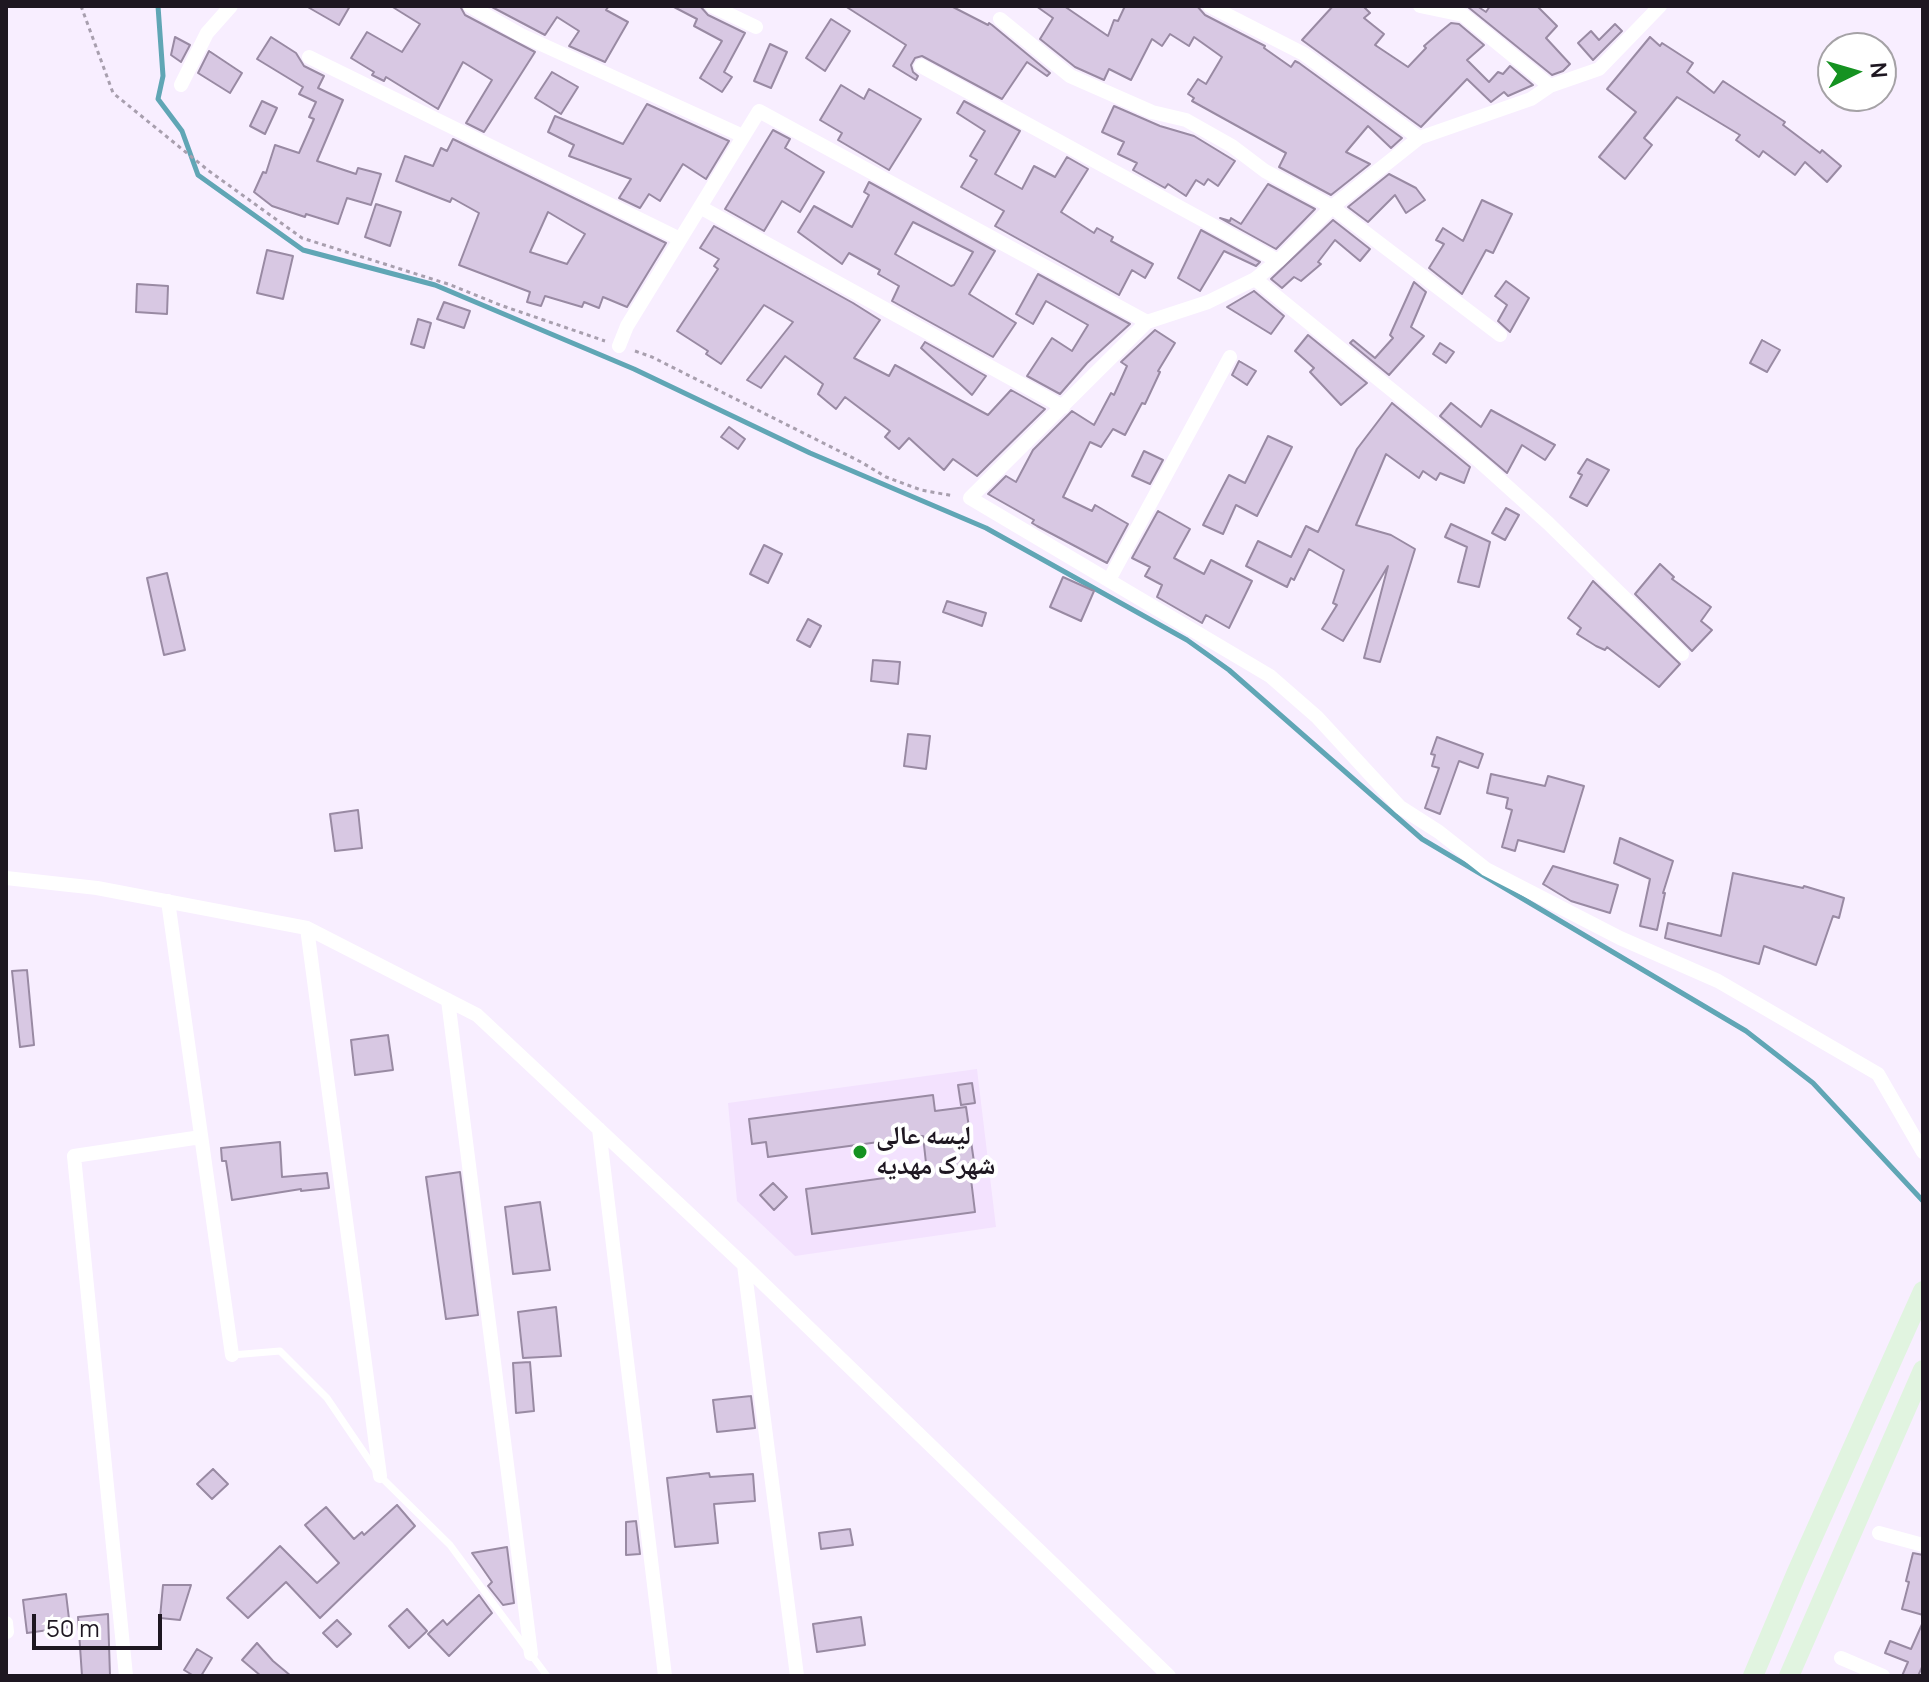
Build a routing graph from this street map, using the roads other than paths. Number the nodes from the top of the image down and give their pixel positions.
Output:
1 (231, 6) edge
2 (470, 6) edge
3 (712, 6) edge
4 (1210, 6) edge
5 (1420, 6) edge
6 (1660, 6) edge
7 (1000, 19) dead end
8 (756, 27) dead end
9 (309, 57) dead end
10 (921, 66) dead end
11 (181, 85) dead end
12 (1550, 86) junction
13 (743, 136) junction
14 (1419, 138) junction
15 (700, 207) junction
16 (1332, 207) junction
17 (680, 239) junction
18 (1278, 261) junction
19 (1255, 279) junction
20 (1147, 322) junction
21 (1500, 335) dead end
22 (619, 346) road end
23 (1230, 357) dead end
24 (1063, 407) junction
25 (1109, 580) junction
26 (1682, 654) dead end
27 (6, 878) edge
28 (168, 901) junction
29 (307, 928) junction
30 (448, 1000) junction
31 (599, 1129) junction
32 (201, 1137) junction
33 (1923, 1152) edge
34 (744, 1265) junction
35 (1923, 1291) edge
36 (232, 1355) joint
37 (1923, 1370) edge
38 (380, 1476) junction
39 (1879, 1533) dead end
40 (1923, 1545) edge
41 (531, 1654) junction
42 (1841, 1658) dead end
43 (126, 1676) edge
44 (547, 1676) edge
45 (665, 1676) edge
46 (797, 1676) edge
47 (1169, 1676) edge
48 (1753, 1676) edge
49 (1789, 1676) edge
50 (1883, 1676) edge

1 - 11 street
2 - 13 street
3 - 8 street
4 - 14 street
5 - 12 street
6 - 12 street
7 - 16 street
9 - 17 street
10 - 18 street
12 - 14 street
13 - 15 street
13 - 20 street
14 - 16 street
15 - 17 street
15 - 24 street
16 - 18 street
16 - 21 street
17 - 22 street
18 - 19 street
19 - 20 street
19 - 26 street
20 - 24 street
23 - 25 street
24 - 25 street
25 - 33 street
27 - 28 street
28 - 29 street
28 - 32 street
29 - 30 street
29 - 38 street
30 - 31 street
30 - 41 street
31 - 34 street
31 - 45 street
32 - 36 street
32 - 43 street
34 - 46 street
34 - 47 street
35 - 48 main road
36 - 38 lane
37 - 49 main road
38 - 41 lane
39 - 40 street
41 - 44 lane
42 - 50 street

